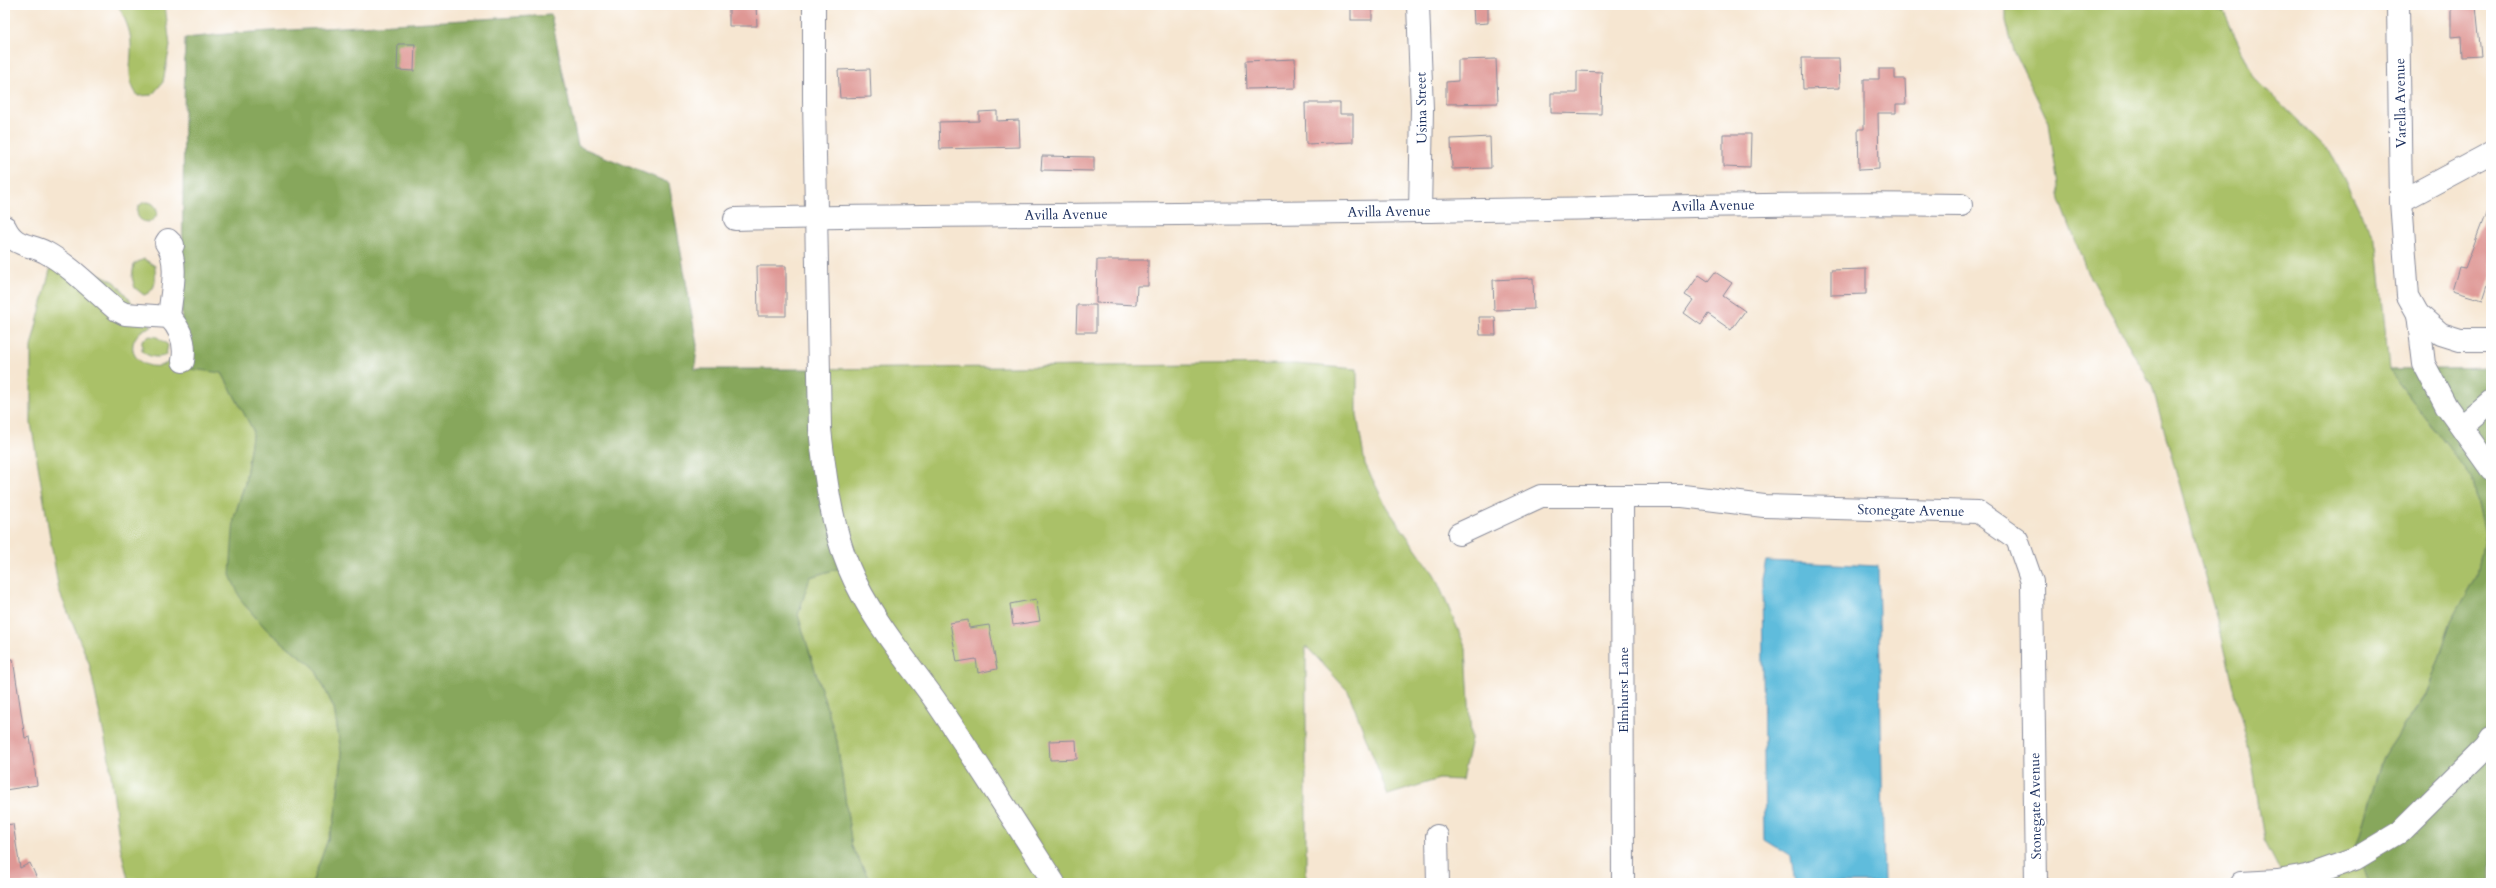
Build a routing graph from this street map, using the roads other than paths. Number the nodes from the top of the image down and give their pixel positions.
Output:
1 (814, 5) edge
2 (1418, 5) edge
3 (2398, 5) edge
4 (2491, 153) edge
5 (2401, 200) junction
6 (1962, 205) dead end
7 (1420, 211) junction
8 (818, 217) junction
9 (735, 219) dead end
10 (5, 227) edge
11 (169, 247) dead end
12 (2418, 314) junction
13 (170, 316) junction
14 (2491, 340) edge
15 (183, 361) dead end
16 (2491, 401) edge
17 (2462, 426) junction
18 (2491, 469) edge
19 (1622, 496) junction
20 (1459, 534) dead end
21 (2491, 739) edge
22 (1437, 836) dead end
23 (1054, 883) edge
24 (1438, 883) edge
25 (1623, 883) edge
26 (2036, 883) edge
27 (2242, 883) edge

1 - 8 street
2 - 7 street, Usina Street
3 - 5 street, Varella Avenue
4 - 5 street
5 - 12 street, Varella Avenue
6 - 7 street, Avilla Avenue
7 - 8 street, Avilla Avenue
8 - 9 street, Avilla Avenue
8 - 23 street
10 - 13 street
11 - 13 street
12 - 14 street
12 - 17 street
13 - 15 street
16 - 17 street
17 - 18 street
19 - 20 street, Stonegate Avenue
19 - 25 street, Elmhurst Lane
19 - 26 street, Stonegate Avenue
21 - 27 street
22 - 24 street

